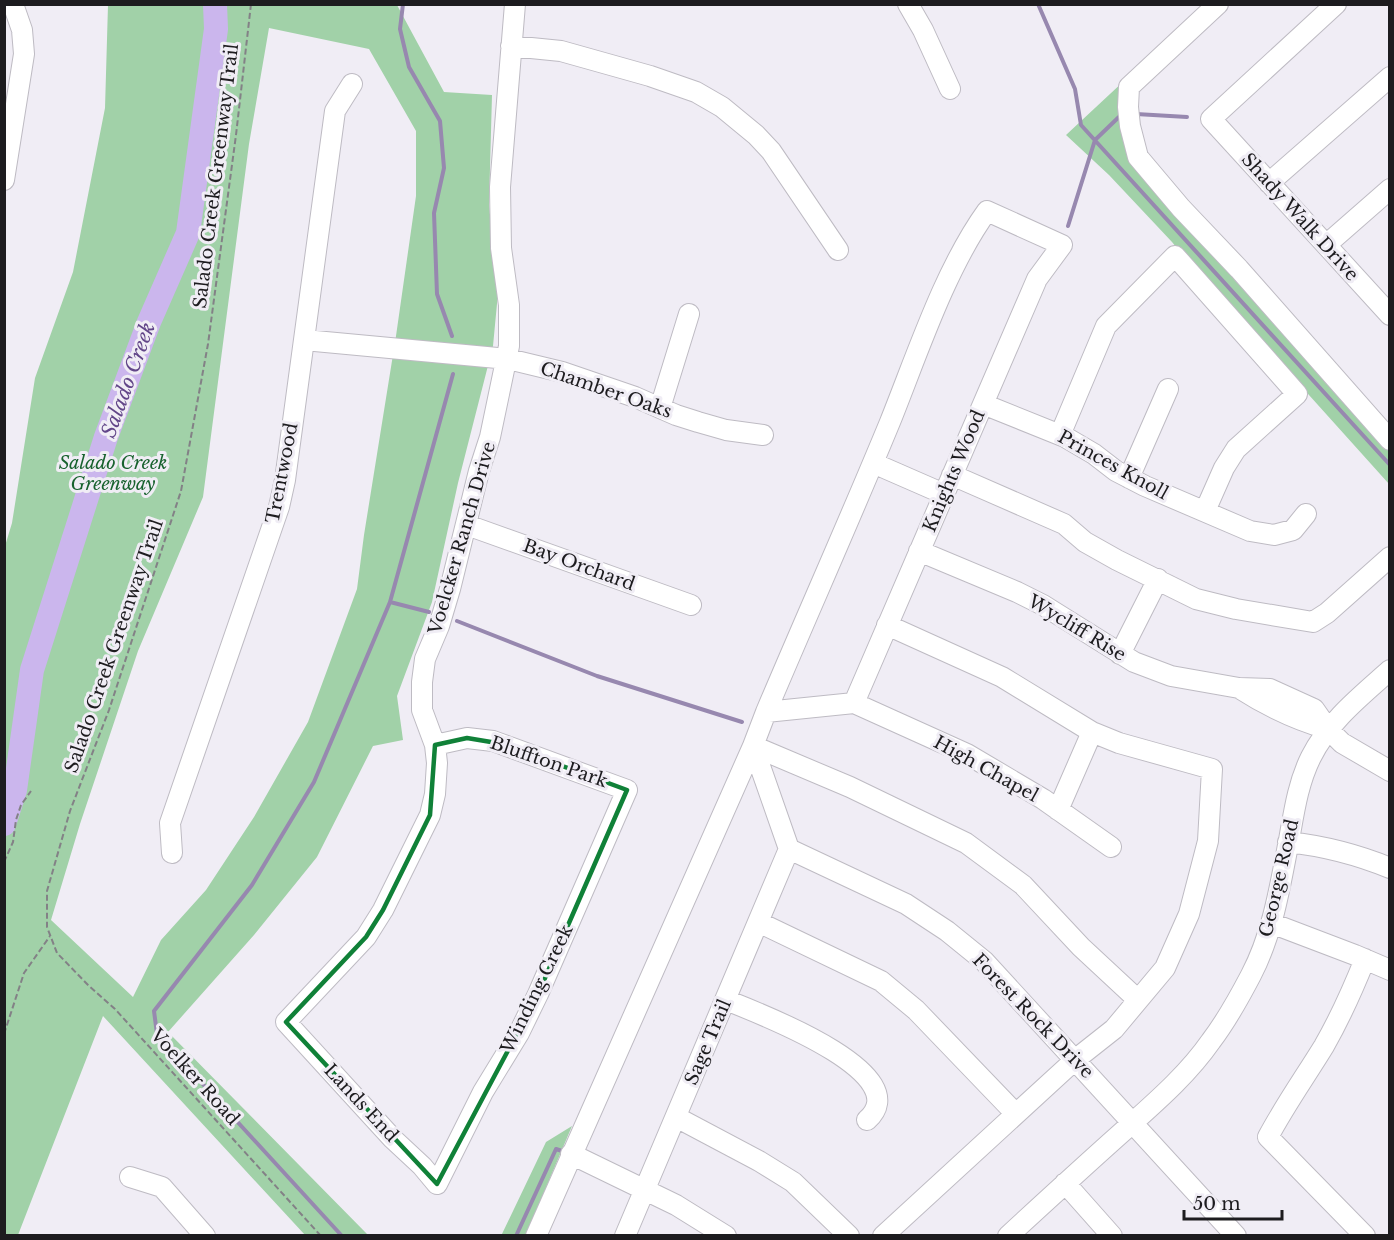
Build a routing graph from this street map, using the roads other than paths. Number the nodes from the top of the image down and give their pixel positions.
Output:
1 (13, 4) edge
2 (515, 4) edge
3 (908, 4) edge
4 (1218, 4) edge
5 (1336, 4) edge
6 (511, 46) junction
7 (1389, 77) edge
8 (352, 84) dead end
9 (950, 89) dead end
10 (4, 180) edge
11 (1269, 183) junction
12 (1389, 189) edge
13 (1326, 245) junction
14 (838, 250) dead end
15 (1389, 313) edge
16 (689, 314) dead end
17 (304, 339) junction
18 (508, 359) junction
19 (1168, 389) dead end
20 (982, 404) junction
21 (660, 408) junction
22 (763, 435) dead end
23 (1060, 435) junction
24 (1389, 440) edge
25 (873, 463) junction
26 (952, 475) junction
27 (1129, 478) junction
28 (944, 494) junction
29 (1205, 512) junction
30 (1306, 514) dead end
31 (467, 525) junction
32 (919, 551) junction
33 (1389, 557) edge
34 (1158, 579) junction
35 (691, 605) dead end
36 (887, 625) junction
37 (1120, 654) junction
38 (1389, 670) edge
39 (854, 703) junction
40 (765, 712) junction
41 (1328, 729) junction
42 (1092, 732) junction
43 (435, 745) junction
44 (753, 746) junction
45 (1389, 771) edge
46 (627, 790) joint
47 (1058, 810) junction
48 (1288, 842) junction
49 (1111, 847) dead end
50 (789, 849) junction
51 (172, 853) dead end
52 (1389, 868) edge
53 (758, 922) junction
54 (1271, 923) junction
55 (1365, 959) junction
56 (1389, 970) edge
57 (726, 1000) junction
58 (1138, 1000) junction
59 (286, 1022) joint
60 (1076, 1059) junction
61 (1016, 1114) junction
62 (676, 1117) junction
63 (867, 1120) dead end
64 (1133, 1122) junction
65 (571, 1154) junction
66 (130, 1178) dead end
67 (437, 1184) joint
68 (1065, 1184) junction
69 (645, 1189) junction
70 (206, 1236) edge
71 (536, 1236) edge
72 (625, 1236) edge
73 (726, 1236) edge
74 (849, 1236) edge
75 (883, 1236) edge
76 (1008, 1236) edge
77 (1112, 1236) edge
78 (1236, 1236) edge
79 (1365, 1236) edge

1 - 10 street
2 - 6 street, Voelcker Ranch Drive
3 - 9 street
4 - 24 street
5 - 11 street, Shady Walk Drive
6 - 14 street
6 - 18 street, Voelcker Ranch Drive
7 - 11 street
8 - 17 street, Trentwood
11 - 13 street, Shady Walk Drive
12 - 13 street
13 - 15 street, Shady Walk Drive
16 - 21 street
17 - 18 street, Chamber Oaks
17 - 51 street, Trentwood
18 - 21 street, Chamber Oaks
18 - 31 street, Voelcker Ranch Drive
19 - 27 street
20 - 23 street, Princes Knoll
20 - 25 street, Knights Wood
20 - 26 street, Knights Wood
21 - 22 street, Chamber Oaks
23 - 27 street, Princes Knoll
23 - 29 street
25 - 28 street
25 - 40 street
26 - 28 street, Knights Wood
26 - 34 street
27 - 29 street, Princes Knoll
28 - 32 street, Knights Wood
29 - 30 street, Princes Knoll
31 - 35 street, Bay Orchard
31 - 43 street, Voelcker Ranch Drive
32 - 36 street, Knights Wood
32 - 37 street, Wycliff Rise
33 - 34 street
34 - 37 street
36 - 39 street, Knights Wood
36 - 42 street
37 - 41 street, Wycliff Rise
38 - 41 street, George Road
39 - 40 street
39 - 47 street, High Chapel
40 - 44 street
41 - 45 street
41 - 48 street, George Road
42 - 47 street
42 - 58 street
43 - 46 street, Bluffton Park
43 - 59 street, Voelcker Ranch Drive
44 - 50 street
44 - 58 street
44 - 65 street
46 - 67 street, Winding Creek
47 - 49 street, High Chapel
48 - 52 street
48 - 54 street, George Road
50 - 53 street, Sage Trail
50 - 60 street, Forest Rock Drive
53 - 57 street, Sage Trail
53 - 61 street
54 - 55 street
54 - 64 street, George Road
55 - 56 street
55 - 79 street
57 - 62 street, Sage Trail
57 - 63 street
58 - 60 street
59 - 67 street, Lands End
60 - 61 street
60 - 64 street, Forest Rock Drive
61 - 75 street
62 - 69 street, Sage Trail
62 - 74 street
64 - 68 street, George Road
64 - 78 street, Forest Rock Drive
65 - 69 street
65 - 71 street
66 - 70 street
68 - 76 street, George Road
68 - 77 street
69 - 72 street, Sage Trail
69 - 73 street

